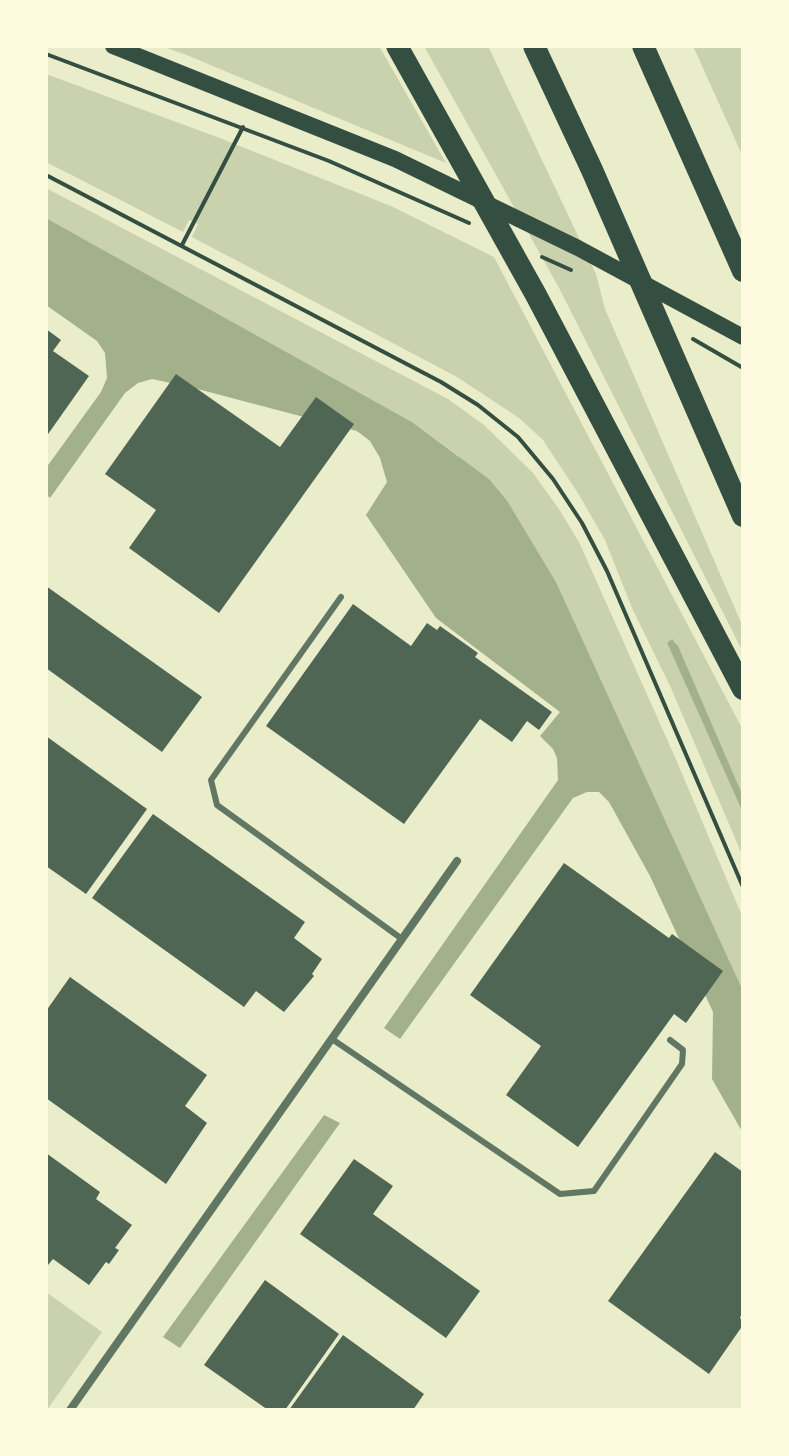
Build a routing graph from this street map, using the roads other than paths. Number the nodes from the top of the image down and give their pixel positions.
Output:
1 (113, 46) edge
2 (397, 46) edge
3 (534, 46) edge
4 (643, 46) edge
5 (743, 271) edge
6 (743, 337) edge
7 (743, 516) edge
8 (341, 597) dead end
9 (743, 689) edge
10 (457, 861) dead end
11 (402, 939) junction
12 (332, 1039) junction
13 (670, 1040) dead end
14 (70, 1410) edge

1 - 6 main road
2 - 9 highway
3 - 7 highway
4 - 5 highway
8 - 11 lane
10 - 11 street
11 - 12 street
12 - 13 lane
12 - 14 street

